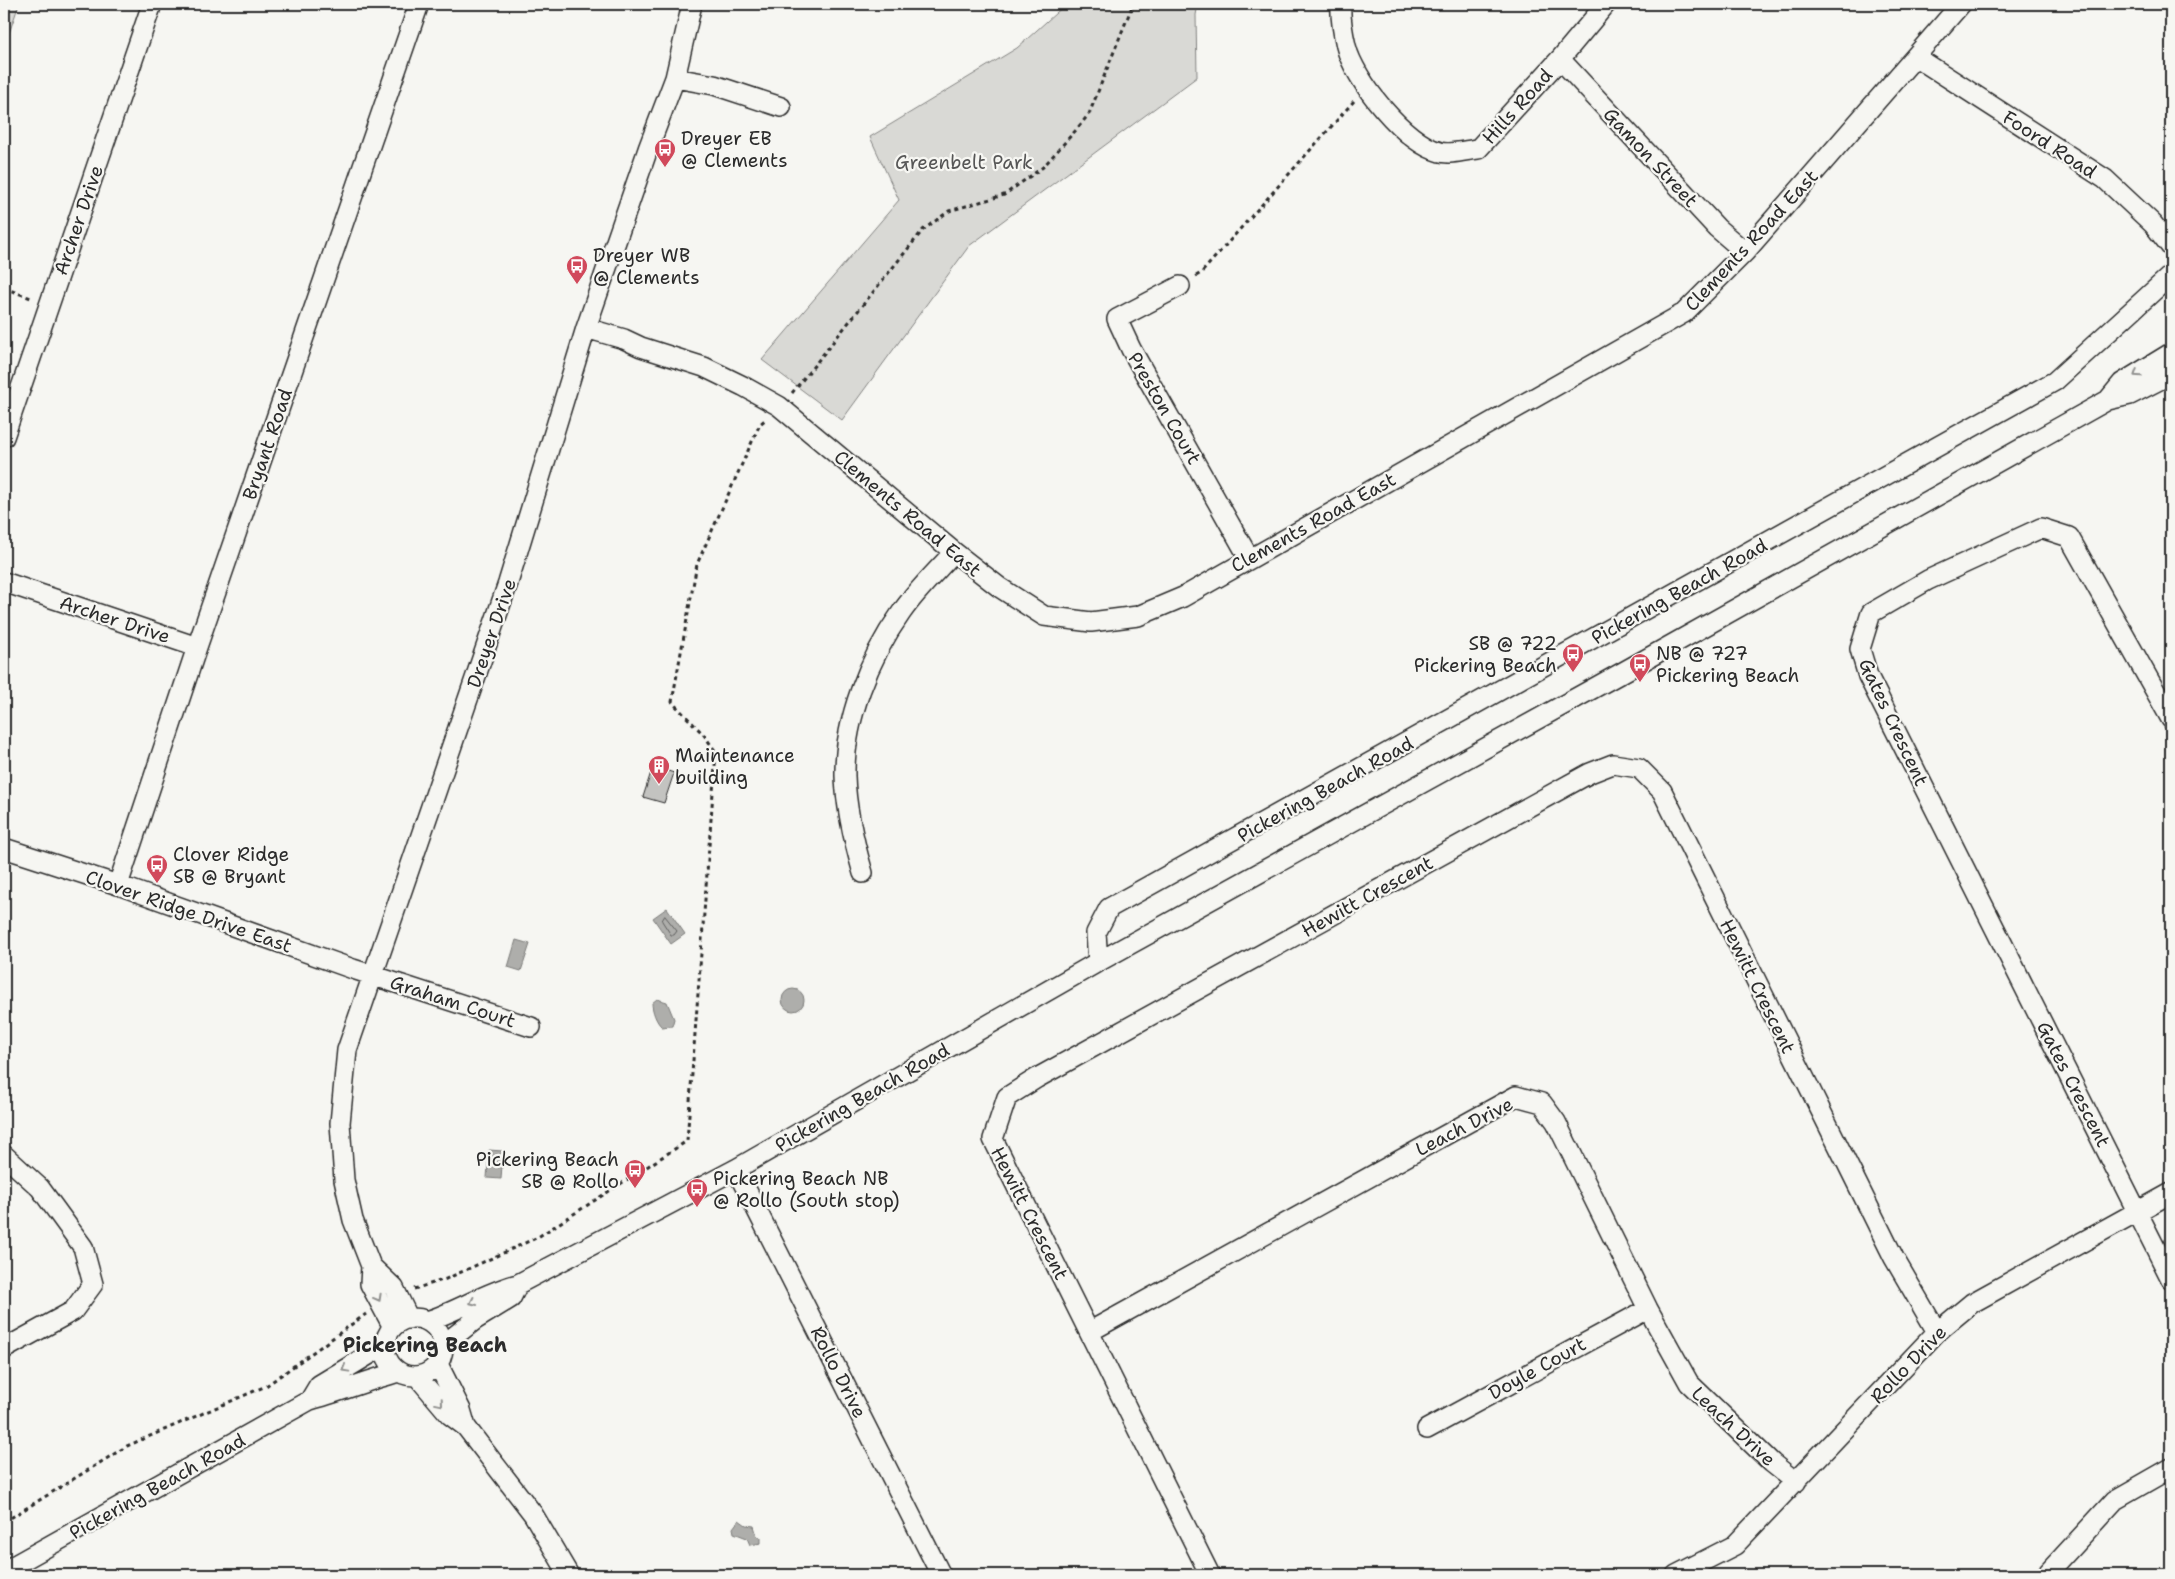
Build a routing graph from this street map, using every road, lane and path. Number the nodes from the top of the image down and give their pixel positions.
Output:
1 (152, 4) edge
2 (419, 4) edge
3 (692, 4) edge
4 (1133, 4) edge
5 (1341, 4) edge
6 (1606, 4) edge
7 (1961, 4) edge
8 (1916, 56) junction
9 (1560, 59) junction
10 (675, 78) junction
11 (1366, 88) junction
12 (781, 107) dead end
13 (2171, 247) edge
14 (1745, 252) junction
15 (2171, 275) edge
16 (1180, 286) joint
17 (4, 288) edge
18 (49, 305) junction
19 (586, 328) junction
20 (2171, 353) edge
21 (2171, 374) edge
22 (2108, 400) junction
23 (779, 406) junction
24 (4, 437) edge
25 (954, 552) junction
26 (1250, 558) junction
27 (4, 582) edge
28 (197, 647) junction
29 (2171, 719) edge
30 (4, 848) edge
31 (863, 874) dead end
32 (118, 886) junction
33 (1098, 962) junction
34 (375, 975) junction
35 (531, 1027) dead end
36 (4, 1155) edge
37 (736, 1169) junction
38 (2171, 1193) edge
39 (2137, 1211) junction
40 (2171, 1279) edge
41 (518, 1284) junction
42 (390, 1301) junction
43 (1648, 1308) junction
44 (410, 1322) junction
45 (1089, 1332) junction
46 (1937, 1332) junction
47 (385, 1345) junction
48 (443, 1345) junction
49 (4, 1349) edge
50 (438, 1364) junction
51 (399, 1372) junction
52 (417, 1376) junction
53 (310, 1400) junction
54 (466, 1427) junction
55 (1427, 1429) dead end
56 (2171, 1468) edge
57 (1796, 1482) junction
58 (4, 1522) edge
59 (4, 1571) edge
60 (568, 1575) edge
61 (941, 1575) edge
62 (1210, 1575) edge
63 (1676, 1575) edge
64 (2046, 1575) edge

1 - 18 street, Archer Drive
2 - 28 street, Bryant Road
3 - 10 street, Dreyer Drive
4 - 23 path
5 - 11 street, Hills Road
6 - 9 street, Hills Road
7 - 8 street, Clements Road East
8 - 13 street, Foord Road
8 - 14 street, Clements Road East
9 - 11 street, Hills Road
9 - 14 street, Gamon Street
10 - 12 street
10 - 19 street, Dreyer Drive
11 - 16 path
14 - 26 street, Clements Road East
15 - 33 street, Pickering Beach Road
16 - 26 street, Preston Court
17 - 18 path
18 - 24 street, Archer Drive
19 - 23 street, Clements Road East
19 - 34 street, Dreyer Drive
20 -> 22 street, Pickering Beach Road
21 - 22 street, Pickering Beach Road
22 - 33 street, Pickering Beach Road
23 - 25 street, Clements Road East
23 - 42 path
25 - 26 street, Clements Road East
25 - 31 street
27 - 28 street, Archer Drive
28 - 32 street, Bryant Road
29 - 39 street, Gates Crescent
30 - 32 street, Clover Ridge Drive East
32 - 34 street, Clover Ridge Drive East
33 - 37 street, Pickering Beach Road
34 - 35 street, Graham Court
34 - 42 street, Dreyer Drive
36 - 49 street
37 - 41 street, Pickering Beach Road
37 - 61 street, Rollo Drive
38 - 39 street, Rollo Drive
39 - 40 street, Gates Crescent
39 - 46 street, Rollo Drive
41 -> 44 street, Pickering Beach Road
41 - 48 street, Pickering Beach Road
42 - 44 street, Dreyer Drive
42 - 58 path
43 - 45 street, Leach Drive
43 - 55 street, Doyle Court
43 - 57 street, Leach Drive
44 - 47 street
44 - 48 street
45 - 46 street, Hewitt Crescent
45 - 62 street, Hewitt Crescent
46 - 57 street, Rollo Drive
47 - 51 street
47 -> 53 street, Pickering Beach Road
48 - 50 street
50 - 52 street
50 - 54 street
51 - 52 street, Pickering Beach Road
51 - 53 street, Pickering Beach Road
52 -> 54 street
53 - 59 street, Pickering Beach Road
54 - 60 street
56 - 64 street
57 - 63 street, Rollo Drive

